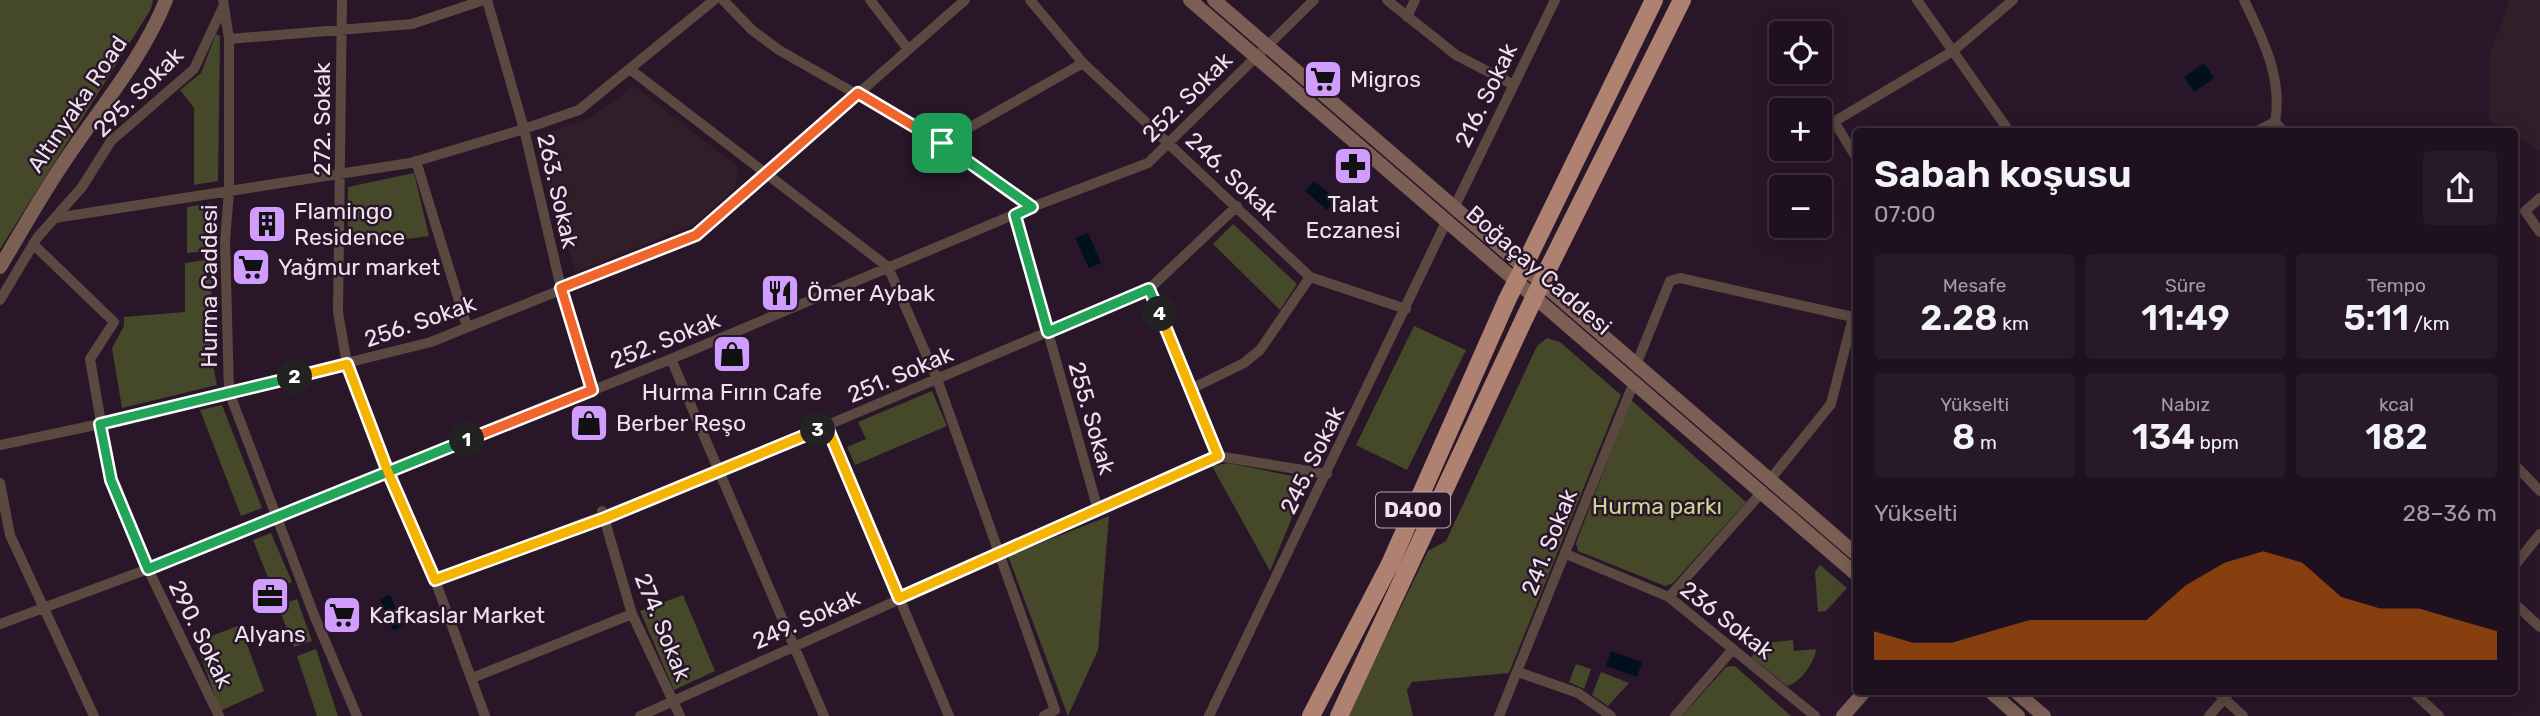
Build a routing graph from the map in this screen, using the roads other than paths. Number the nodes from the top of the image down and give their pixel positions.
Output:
1 (166, 0) edge
2 (342, 0) edge
3 (485, 0) edge
4 (714, 0) edge
5 (723, 0) edge
6 (870, 0) edge
7 (965, 0) edge
8 (1030, 0) edge
9 (1190, 0) edge
10 (1214, 0) edge
11 (1314, 0) edge
12 (1387, 0) edge
13 (1415, 0) edge
14 (1555, 0) edge
15 (1654, 0) edge
16 (1682, 0) edge
17 (1917, 0) edge
18 (2013, 0) edge
19 (2244, 0) edge
20 (223, 4) edge
21 (1407, 16) junction
22 (342, 31) junction
23 (229, 38) junction
24 (1267, 46) junction
25 (908, 49) junction
26 (1953, 51) junction
27 (1255, 57) junction
28 (1083, 63) junction
29 (631, 70) junction
30 (1512, 84) junction
31 (858, 93) junction
32 (2275, 122) junction
33 (1835, 123) junction
34 (1832, 124) edge
35 (2007, 128) edge
36 (2263, 128) edge
37 (2280, 128) edge
38 (524, 129) junction
39 (942, 143) junction
40 (1168, 143) junction
41 (1853, 152) edge
42 (416, 161) junction
43 (768, 175) junction
44 (341, 176) junction
45 (229, 191) junction
46 (2540, 198) edge
47 (1237, 206) junction
48 (1032, 207) junction
49 (1451, 214) junction
50 (1015, 215) junction
51 (55, 218) junction
52 (2540, 232) edge
53 (33, 244) junction
54 (0, 267) edge
55 (888, 267) junction
56 (1310, 276) junction
57 (561, 288) junction
58 (1149, 289) junction
59 (0, 300) edge
60 (1406, 309) junction
61 (1853, 317) edge
62 (1853, 324) edge
63 (467, 327) junction
64 (1048, 332) junction
65 (671, 359) junction
66 (347, 364) junction
67 (1636, 365) junction
68 (937, 379) junction
69 (1634, 382) junction
70 (1191, 389) junction
71 (592, 390) junction
72 (229, 393) junction
73 (100, 424) junction
74 (827, 427) junction
75 (0, 445) edge
76 (1218, 456) junction
77 (2518, 468) edge
78 (388, 472) junction
79 (717, 472) junction
80 (1327, 474) junction
81 (0, 483) edge
82 (1766, 487) junction
83 (2540, 491) edge
84 (1098, 510) junction
85 (603, 514) junction
86 (276, 517) junction
87 (2540, 534) edge
88 (1853, 552) edge
89 (998, 554) junction
90 (1566, 554) junction
91 (2518, 561) edge
92 (148, 569) junction
93 (1853, 571) edge
94 (435, 580) junction
95 (1669, 597) junction
96 (899, 598) junction
97 (2518, 607) edge
98 (43, 608) junction
99 (632, 614) junction
100 (0, 624) edge
101 (2540, 627) edge
102 (794, 645) junction
103 (1733, 649) junction
104 (1518, 672) junction
105 (472, 677) junction
106 (1861, 695) edge
107 (1994, 695) edge
108 (2020, 695) edge
109 (2222, 695) edge
110 (2224, 695) edge
111 (2416, 695) edge
112 (672, 701) junction
113 (94, 716) edge
114 (219, 716) edge
115 (357, 716) edge
116 (485, 716) edge
117 (640, 716) edge
118 (680, 716) edge
119 (824, 716) edge
120 (949, 716) edge
121 (1044, 716) edge
122 (1209, 716) edge
123 (1311, 716) edge
124 (1339, 716) edge
125 (1499, 716) edge
126 (1611, 716) edge
127 (1675, 716) edge
128 (1815, 716) edge
129 (1843, 716) edge
130 (2018, 716) edge
131 (2044, 716) edge
132 (2209, 716) edge
133 (2243, 716) edge
134 (2439, 716) edge

1 - 54 main road, Altınyaka Road
2 - 22 street, 272. Sokak
3 - 22 street
3 - 38 street, 263. Sokak
4 - 29 street
5 - 31 street
6 - 25 street
7 - 25 street, 256. Sokak
8 - 28 street, 246. Sokak
9 - 27 main road, Boğaçay Caddesi
10 - 24 main road, Boğaçay Caddesi
11 - 24 street, 252. Sokak
12 - 21 street
13 - 21 street
14 - 30 street, 216. Sokak
15 - 123 highway, D400, bridge
16 - 124 highway, D400, bridge
17 - 26 street
18 - 26 street
19 - 32 street
20 - 23 street, Hurma Caddesi
20 - 51 street, 295. Sokak
21 - 30 street
22 - 23 street
22 - 44 street, 272. Sokak
23 - 45 street, Hurma Caddesi
24 - 27 street, 252. Sokak
24 - 49 main road, Boğaçay Caddesi
25 - 31 street, 256. Sokak
26 - 33 street
26 - 35 street
27 - 40 street, 252. Sokak
27 - 49 main road, Boğaçay Caddesi
28 - 39 street
28 - 40 street, 246. Sokak
29 - 38 street
29 - 43 street
30 - 49 street, 216. Sokak
31 - 39 street
31 - 43 street, 256. Sokak
32 - 36 street
32 - 37 street
33 - 34 street
33 - 41 street
38 - 42 street
38 - 57 street, 263. Sokak
39 - 48 street
40 - 47 street, 246. Sokak
40 - 48 street, 252. Sokak
42 - 44 street
42 - 63 street
43 - 55 street
43 - 57 street, 256. Sokak
44 - 45 street
44 - 66 street, 272. Sokak
45 - 51 street
45 - 72 street, Hurma Caddesi
46 - 52 street
47 - 56 street, 246. Sokak
47 - 58 street, 251. Sokak
48 - 50 street, 252. Sokak
49 - 60 street, 245. Sokak
49 - 67 main road, Boğaçay Caddesi
49 - 69 main road, Boğaçay Caddesi
50 - 55 street, 252. Sokak
50 - 64 street, 255. Sokak
51 - 53 street, 295. Sokak
53 - 59 street, 295. Sokak
53 - 73 street, 290. Sokak
55 - 65 street, 252. Sokak
55 - 68 street
56 - 60 street, 246. Sokak
56 - 70 street
57 - 63 street, 256. Sokak
57 - 71 street, 263. Sokak
58 - 64 street, 251. Sokak
58 - 70 street
60 - 80 street, 245. Sokak
61 - 67 street
62 - 82 street
63 - 66 street, 256. Sokak
64 - 68 street, 251. Sokak
64 - 84 street, 255. Sokak
65 - 71 street, 252. Sokak
65 - 79 street
66 - 72 street, 256. Sokak
66 - 78 street, 272. Sokak
67 - 82 main road, Boğaçay Caddesi
68 - 74 street, 251. Sokak
68 - 89 street
69 - 82 main road, Boğaçay Caddesi
69 - 90 street, 241. Sokak
70 - 76 street
71 - 78 street, 252. Sokak
72 - 73 street, 256. Sokak
72 - 86 street, Hurma Caddesi
73 - 75 street, 256. Sokak
73 - 92 street, 290. Sokak
74 - 79 street, 251. Sokak
74 - 96 street
76 - 80 street
76 - 84 street, 249. Sokak
77 - 83 street
78 - 86 street, 252. Sokak
78 - 94 street, 272. Sokak
79 - 85 street, 251. Sokak
79 - 102 street
80 - 122 street, 245. Sokak
81 - 98 street
82 - 88 main road, Boğaçay Caddesi
82 - 93 main road, Boğaçay Caddesi
82 - 95 street
84 - 89 street, 249. Sokak
85 - 94 street, 251. Sokak
85 - 99 street, 274. Sokak
86 - 92 street, 252. Sokak
86 - 115 street, Hurma Caddesi
87 - 91 street
89 - 96 street, 249. Sokak
89 - 121 street
90 - 95 street, 236 Sokak
90 - 104 street, 241. Sokak
92 - 98 street, 252. Sokak
92 - 114 street, 290. Sokak
94 - 105 street, 272. Sokak
95 - 103 street, 236 Sokak
96 - 102 street, 249. Sokak
96 - 120 street
97 - 101 street
98 - 100 street, 252. Sokak
98 - 113 street
99 - 105 street
99 - 112 street, 274. Sokak
102 - 112 street, 249. Sokak
102 - 119 street
103 - 127 street
103 - 128 street, 236 Sokak
104 - 125 street, 241. Sokak
104 - 126 street
105 - 116 street, 272. Sokak
106 - 129 main road
107 - 130 main road
108 - 131 main road
109 - 132 street
110 - 133 street
111 - 134 street
112 - 117 street, 249. Sokak
112 - 118 street, 274. Sokak

